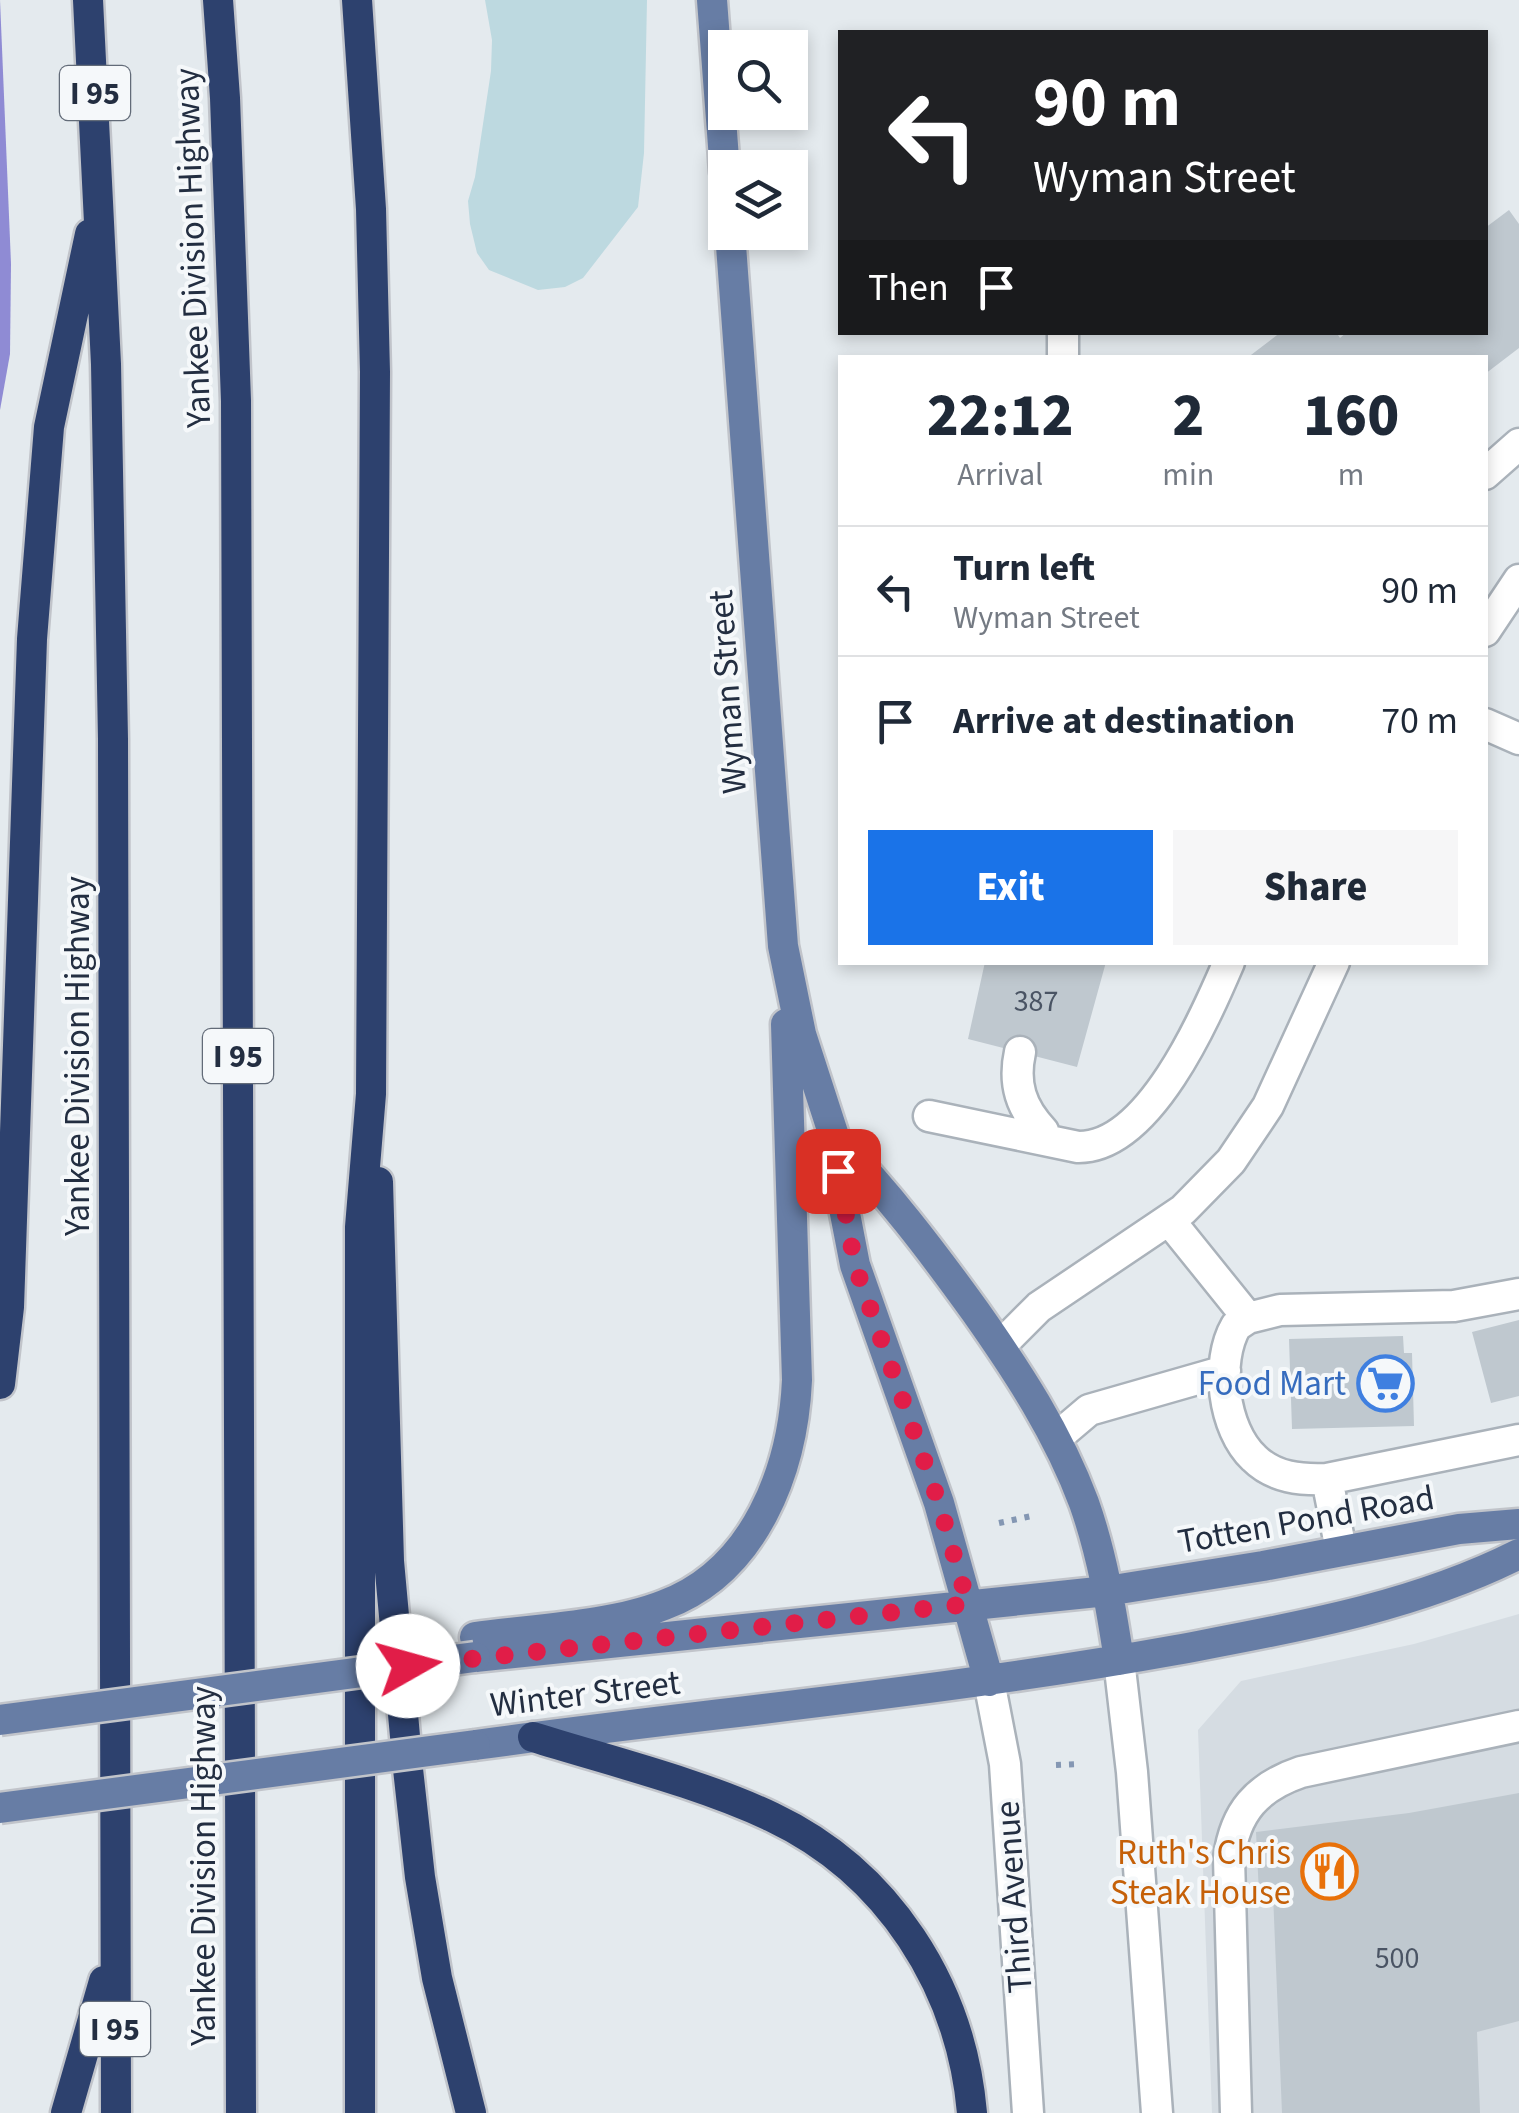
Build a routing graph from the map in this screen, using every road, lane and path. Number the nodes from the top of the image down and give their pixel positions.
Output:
1 (88, 0) edge
2 (218, 0) edge
3 (356, 0) edge
4 (712, 0) edge
5 (723, 150) edge
6 (100, 187) junction
7 (731, 250) edge
8 (1519, 444) edge
9 (1488, 471) edge
10 (1519, 580) edge
11 (1488, 626) edge
12 (1488, 725) edge
13 (1519, 740) edge
14 (783, 946) junction
15 (1228, 965) edge
16 (1333, 965) edge
17 (1020, 1052) dead end
18 (371, 1094) junction
19 (834, 1138) junction
20 (1169, 1220) junction
21 (1519, 1294) edge
22 (1248, 1318) junction
23 (1000, 1346) junction
24 (1225, 1371) junction
25 (0, 1384) edge
26 (1056, 1438) junction
27 (1519, 1440) edge
28 (1327, 1479) junction
29 (1036, 1514) dead end
30 (998, 1523) dead end
31 (1519, 1524) edge
32 (1341, 1550) junction
33 (1519, 1554) edge
34 (1107, 1591) junction
35 (968, 1604) junction
36 (475, 1647) junction
37 (1119, 1660) junction
38 (989, 1682) junction
39 (0, 1720) edge
40 (1519, 1726) edge
41 (533, 1737) junction
42 (1080, 1764) dead end
43 (1056, 1765) dead end
44 (0, 1808) edge
45 (115, 1945) junction
46 (66, 2113) edge
47 (116, 2113) edge
48 (241, 2113) edge
49 (360, 2113) edge
50 (472, 2113) edge
51 (972, 2113) edge
52 (1028, 2113) edge
53 (1157, 2113) edge
54 (1236, 2113) edge

1 - 6 highway, Yankee Division Highway / I 95
2 - 48 highway, Yankee Division Highway / I 95
3 - 18 highway
4 - 5 main road
6 - 25 highway
6 - 45 highway, Yankee Division Highway / I 95
7 - 14 main road, Wyman Street
8 - 9 street
10 - 11 street
12 - 13 street
14 - 19 main road, Wyman Street
14 - 36 main road
15 - 17 street
16 - 20 street
18 - 49 highway
18 - 50 highway
19 - 23 main road, Wyman Street
19 - 35 main road, Wyman Street
20 - 22 street
20 - 23 street
21 - 22 street
22 - 24 street
23 - 26 main road, Wyman Street
24 - 26 street
24 - 28 street
26 - 34 main road, Wyman Street
27 - 28 street
28 - 32 street
29 - 30 path
31 - 32 main road, Totten Pond Road
32 - 34 main road, Totten Pond Road
33 - 37 main road
34 - 35 main road, Winter Street
34 - 37 main road, Wyman Street
35 - 36 main road, Winter Street
35 - 38 main road, Wyman Street
36 - 39 main road, Winter Street, bridge
37 - 38 main road, Winter Street
37 - 53 street
38 - 41 main road, Winter Street
38 - 52 street, Third Avenue
40 - 54 street
41 - 44 main road, Winter Street, bridge
41 - 51 highway
42 - 43 path
45 - 46 highway
45 - 47 highway, Yankee Division Highway / I 95

